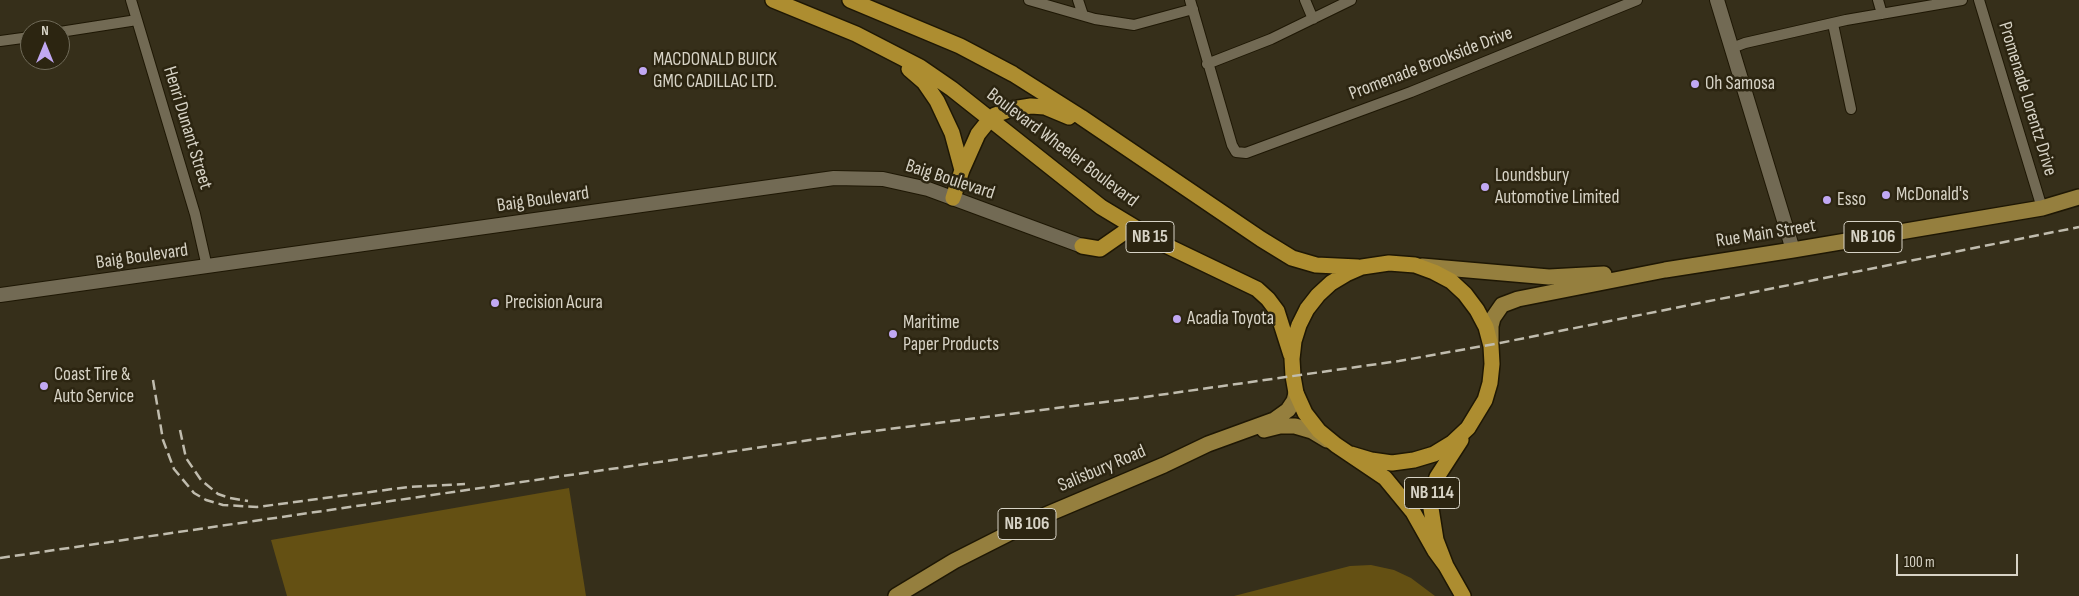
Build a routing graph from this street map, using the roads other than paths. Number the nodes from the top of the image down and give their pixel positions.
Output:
1 (131, 0) edge
2 (773, 0) edge
3 (850, 0) edge
4 (1029, 0) edge
5 (1078, 0) edge
6 (1305, 0) edge
7 (1352, 0) edge
8 (1637, 0) edge
9 (1717, 0) edge
10 (1878, 0) edge
11 (1962, 0) edge
12 (1979, 0) edge
13 (1191, 4) edge
14 (1618, 4) edge
15 (1882, 14) junction
16 (1083, 15) junction
17 (1313, 19) junction
18 (137, 20) junction
19 (1833, 24) junction
20 (70, 30) edge
21 (20, 38) edge
22 (0, 41) edge
23 (874, 43) junction
24 (1732, 48) junction
25 (1207, 64) junction
26 (1851, 109) dead end
27 (990, 119) junction
28 (1111, 137) junction
29 (962, 170) junction
30 (2079, 197) edge
31 (953, 198) junction
32 (2042, 208) junction
33 (1136, 229) junction
34 (1082, 246) joint
35 (1793, 250) junction
36 (1415, 265) junction
37 (207, 267) junction
38 (1362, 267) junction
39 (1665, 270) junction
40 (0, 295) edge
41 (1491, 346) junction
42 (1292, 359) junction
43 (1296, 392) junction
44 (1468, 428) junction
45 (1336, 445) junction
46 (1350, 454) junction
47 (1164, 465) junction
48 (1446, 566) junction
49 (896, 596) edge
50 (1463, 596) edge

1 - 18 street, Henri Dunant Street
2 - 23 highway, Boulevard Wheeler Boulevard / NB 15
3 - 28 highway, Boulevard Wheeler Boulevard
4 - 16 street
5 - 16 street
6 - 17 street
7 - 17 street
8 - 14 street, Promenade Brookside Drive
9 - 24 street
10 - 15 street
11 - 15 street
12 - 32 street, Promenade Lorentz Drive
13 - 16 street
13 - 25 street
14 - 25 street, Promenade Brookside Drive
15 - 19 street
17 - 25 street
18 - 20 street
18 - 37 street, Henri Dunant Street
19 - 24 street
19 - 26 street
21 - 22 street
23 - 27 highway, Boulevard Wheeler Boulevard / NB 15
23 - 29 highway
24 - 35 street
27 - 28 highway
27 - 29 highway
27 - 33 highway, Boulevard Wheeler Boulevard / NB 15
28 - 38 highway, Boulevard Wheeler Boulevard
29 - 31 highway
30 - 32 main road, Rue Main Street / NB 106
31 - 34 street, Baig Boulevard
31 - 37 street, Baig Boulevard
32 - 35 main road, Rue Main Street / NB 106
33 - 34 highway
33 - 42 highway, Boulevard Wheeler Boulevard / NB 15
35 - 39 main road, Rue Main Street / NB 106
36 - 38 highway
36 - 39 main road, Rue Main Street / NB 106
36 - 41 highway
37 - 40 street, Baig Boulevard
38 - 42 highway
39 - 41 main road, Rue Main Street / NB 106
41 - 44 highway
42 - 43 highway
43 - 45 highway
43 - 47 main road, Salisbury Road / NB 106
44 - 46 highway
44 - 48 highway, NB 114
45 - 46 highway
45 - 47 main road, Salisbury Road / NB 106
46 - 48 highway, NB 114
47 - 49 main road, Salisbury Road / NB 106
48 - 50 highway, NB 114

